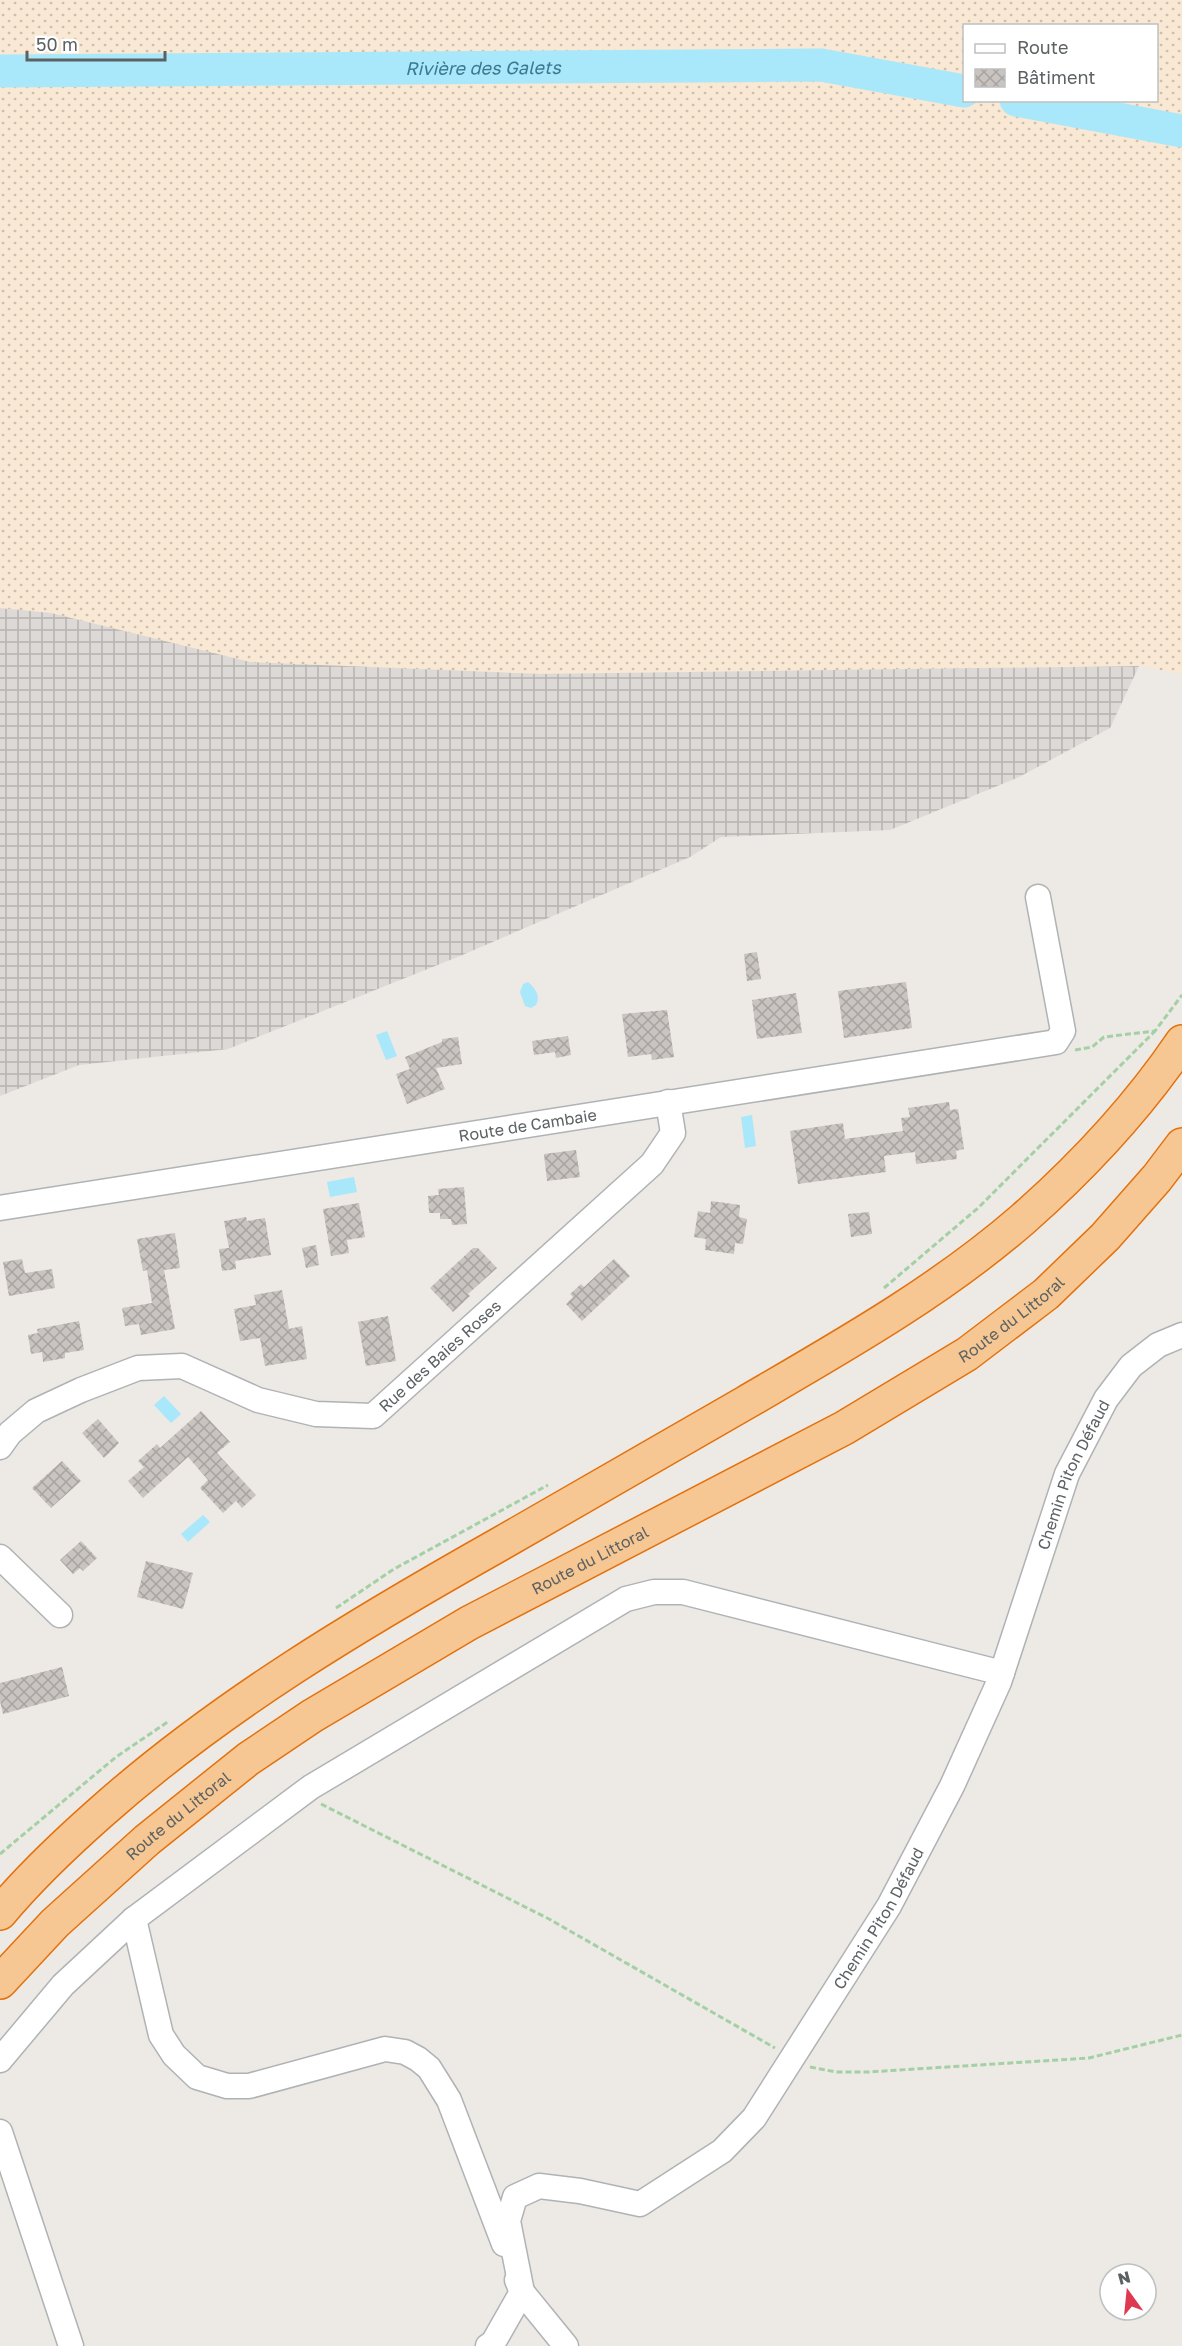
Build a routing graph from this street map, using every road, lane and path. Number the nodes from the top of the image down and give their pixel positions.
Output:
1 (1038, 897) dead end
2 (1182, 995) edge
3 (1168, 1036) edge
4 (1104, 1037) dead end
5 (668, 1102) junction
6 (1182, 1144) edge
7 (0, 1208) edge
8 (877, 1294) dead end
9 (1182, 1335) edge
10 (0, 1447) edge
11 (551, 1483) dead end
12 (0, 1557) edge
13 (327, 1614) dead end
14 (60, 1615) dead end
15 (1002, 1673) junction
16 (174, 1718) dead end
17 (301, 1794) junction
18 (0, 1854) edge
19 (0, 1913) edge
20 (134, 1919) junction
21 (0, 1982) edge
22 (1182, 2035) edge
23 (793, 2057) junction
24 (0, 2060) edge
25 (0, 2132) edge
26 (522, 2292) junction
27 (71, 2346) edge
28 (488, 2346) edge
29 (566, 2346) edge

1 - 5 street, Route de Cambaie
2 - 3 path
3 - 4 path
3 - 8 path
3 - 19 highway
5 - 7 street, Route de Cambaie
5 - 10 street, Rue des Baies Roses
6 - 21 highway, Route du Littoral
9 - 15 street, Chemin Piton Défaud
11 - 13 path
12 - 14 street
15 - 17 street
15 - 23 street, Chemin Piton Défaud
16 - 18 path
17 - 20 street
17 - 23 path
20 - 24 street
20 - 26 street
22 - 23 path
23 - 26 street, Chemin Piton Défaud
25 - 27 street
26 - 28 street
26 - 29 street

